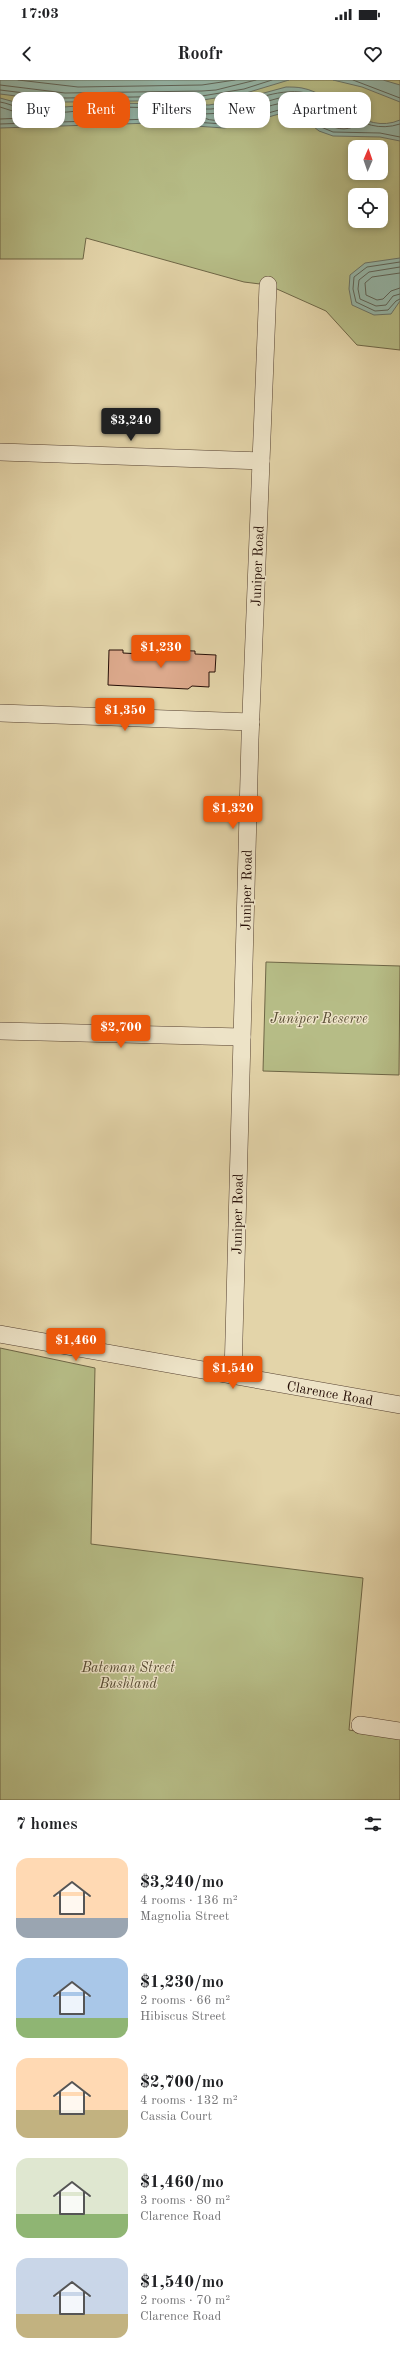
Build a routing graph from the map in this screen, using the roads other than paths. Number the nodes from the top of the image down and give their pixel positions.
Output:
1 (268, 285) dead end
2 (0, 452) edge
3 (261, 461) junction
4 (0, 713) edge
5 (251, 722) junction
6 (0, 1031) edge
7 (242, 1037) junction
8 (0, 1334) edge
9 (233, 1375) junction
10 (400, 1405) edge
11 (360, 1725) dead end
12 (400, 1731) edge

1 - 3 street, Juniper Road
2 - 3 street
3 - 5 street, Juniper Road
4 - 5 street
5 - 7 street, Juniper Road
6 - 7 street
7 - 9 street, Juniper Road
8 - 9 street, Clarence Road
9 - 10 street, Clarence Road
11 - 12 street

